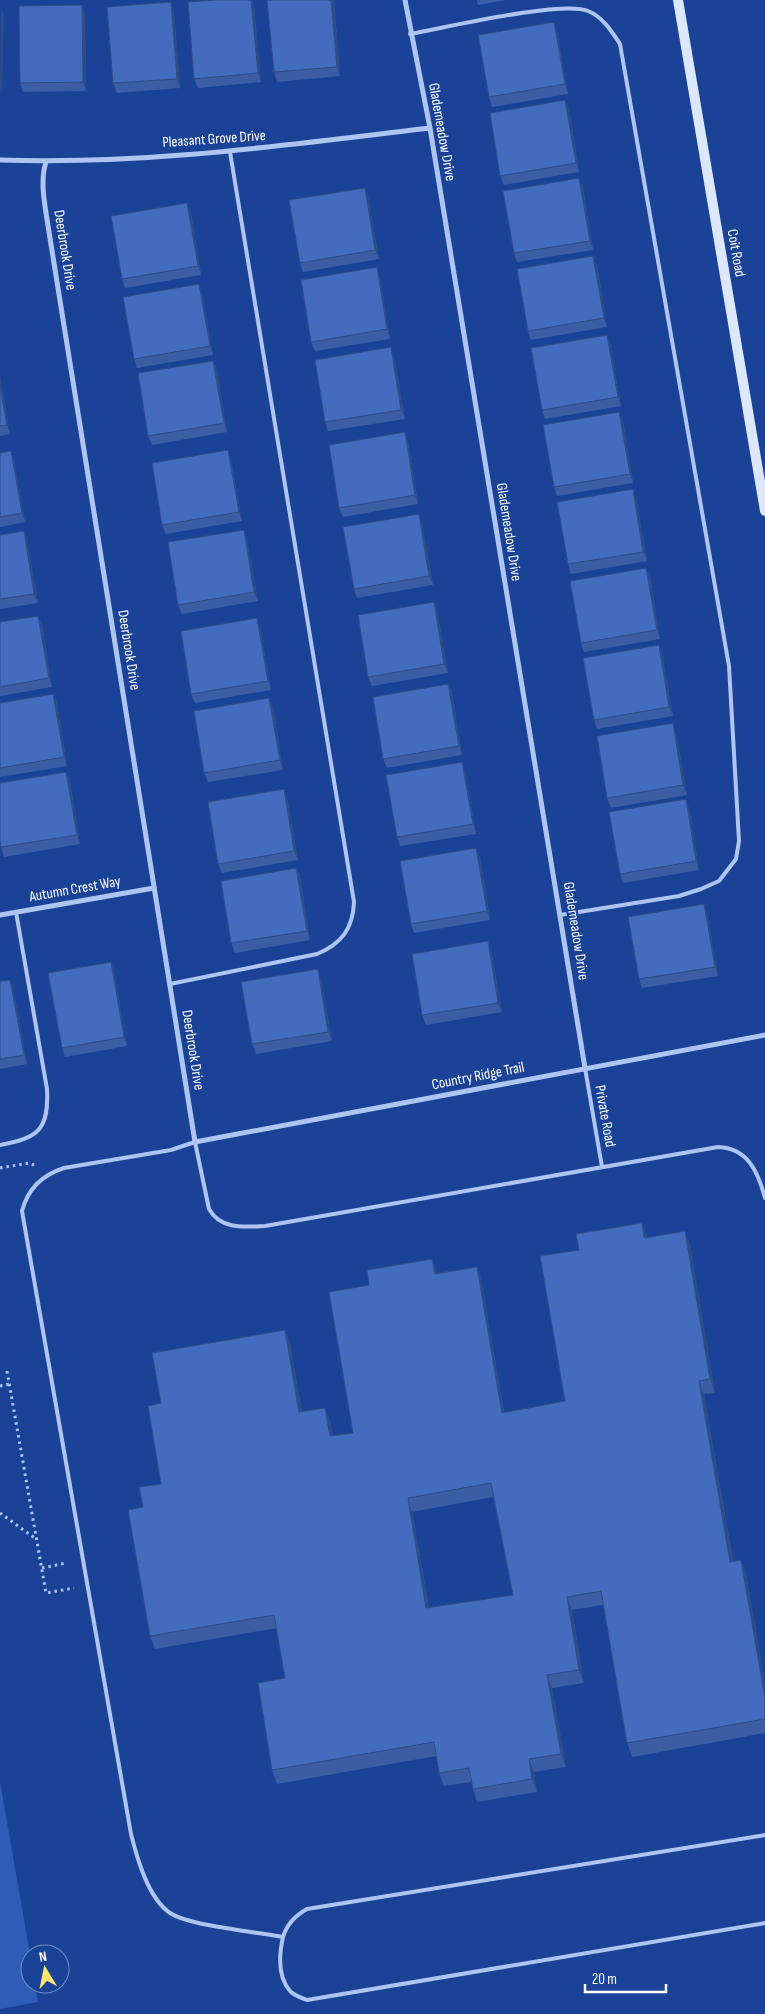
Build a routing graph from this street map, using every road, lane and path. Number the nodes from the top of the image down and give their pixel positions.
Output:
1 (405, 0) edge
2 (678, 0) edge
3 (410, 34) junction
4 (430, 128) junction
5 (230, 152) junction
6 (0, 160) edge
7 (46, 162) junction
8 (765, 511) edge
9 (154, 888) junction
10 (16, 912) junction
11 (0, 915) edge
12 (560, 915) junction
13 (170, 984) junction
14 (765, 1034) edge
15 (585, 1068) junction
16 (195, 1142) junction
17 (0, 1145) edge
18 (602, 1167) junction
19 (0, 1168) edge
20 (52, 1172) junction
21 (765, 1198) edge
22 (7, 1371) dead end
23 (10, 1384) junction
24 (0, 1386) edge
25 (0, 1513) edge
26 (36, 1539) junction
27 (66, 1564) dead end
28 (42, 1568) junction
29 (87, 1586) junction
30 (765, 1835) edge
31 (765, 1923) edge
32 (283, 1937) junction

1 - 3 street, Glademeadow Drive
2 - 8 main road, Coit Road
3 - 4 street, Glademeadow Drive
3 - 12 lane
4 - 5 street, Pleasant Grove Drive
4 - 12 street, Glademeadow Drive
5 - 7 street, Pleasant Grove Drive
5 - 13 lane
6 - 7 street, Pleasant Grove Drive
7 - 9 street, Deerbrook Drive
9 - 10 street, Autumn Crest Way
9 - 13 street, Deerbrook Drive
10 - 11 street, Autumn Crest Way
10 - 17 lane
12 - 15 street, Glademeadow Drive
13 - 16 street, Deerbrook Drive
14 - 15 street, Country Ridge Trail
15 - 16 street, Country Ridge Trail
15 - 18 lane, Private Road
16 - 18 lane
16 - 20 lane
18 - 21 lane
19 - 20 path
20 - 29 lane
22 - 23 path
23 - 24 path
23 - 26 path
25 - 26 path
26 - 28 path
27 - 28 path
28 - 29 path
29 - 32 lane
30 - 32 lane
31 - 32 lane

